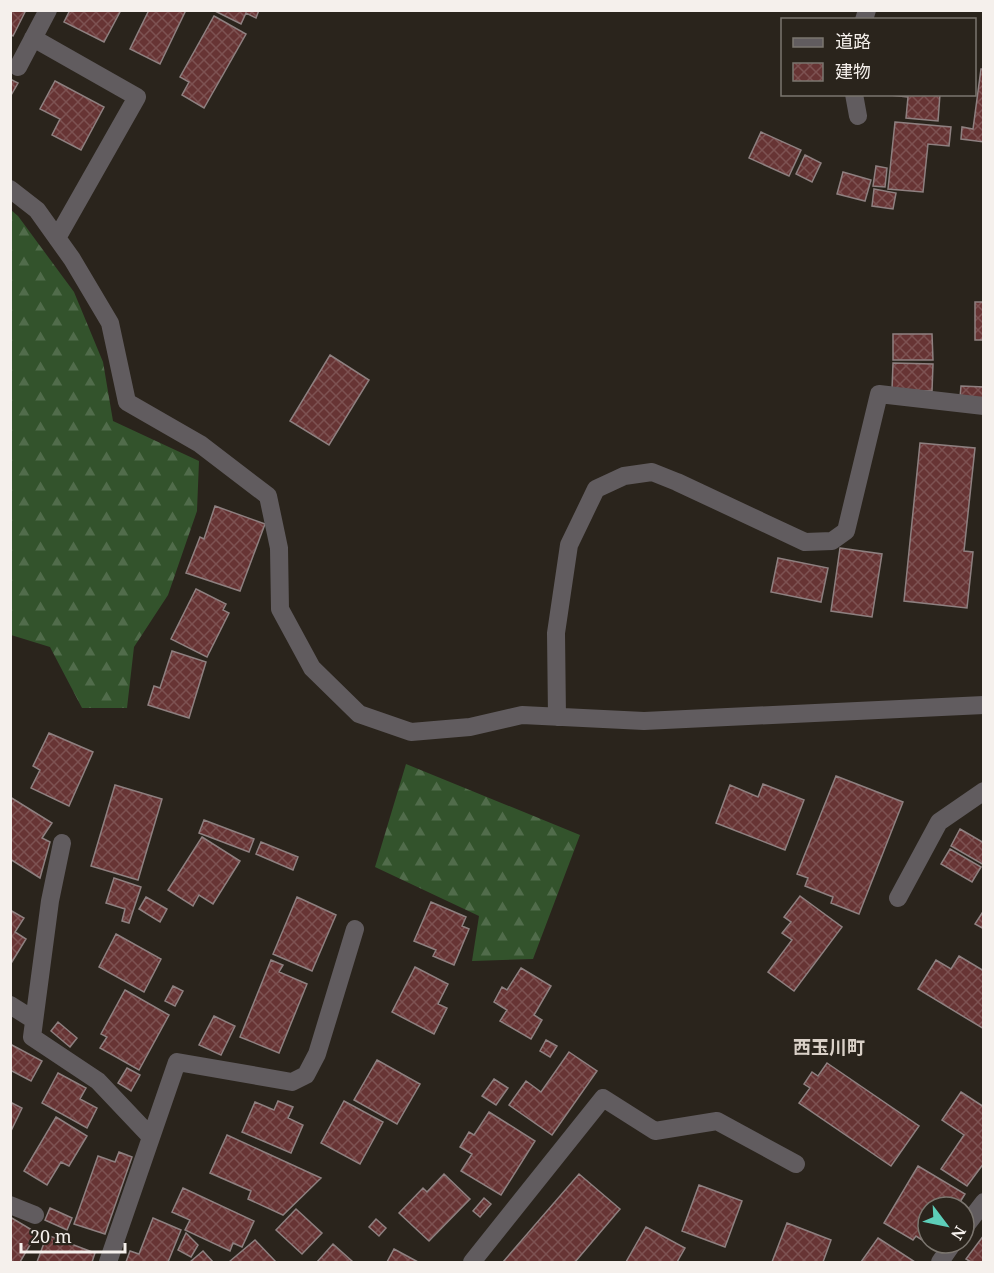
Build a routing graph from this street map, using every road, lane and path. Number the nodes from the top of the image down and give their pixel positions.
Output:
1 (48, 10) edge
2 (33, 39) junction
3 (18, 67) dead end
4 (854, 96) edge
5 (858, 116) dead end
6 (10, 189) edge
7 (57, 238) junction
8 (984, 406) edge
9 (984, 705) edge
10 (557, 717) junction
11 (984, 791) edge
12 (62, 843) dead end
13 (898, 898) dead end
14 (355, 929) dead end
15 (10, 1005) edge
16 (34, 1020) junction
17 (151, 1137) junction
18 (796, 1164) dead end
19 (10, 1205) edge
20 (35, 1215) dead end
21 (108, 1263) edge
22 (472, 1263) edge

1 - 2 street
2 - 3 street
2 - 7 street
4 - 5 street
6 - 7 street
7 - 10 street
8 - 10 street
9 - 10 street
11 - 13 street
12 - 16 street
14 - 17 street
15 - 16 street
16 - 17 street
17 - 21 street
18 - 22 street
19 - 20 street

